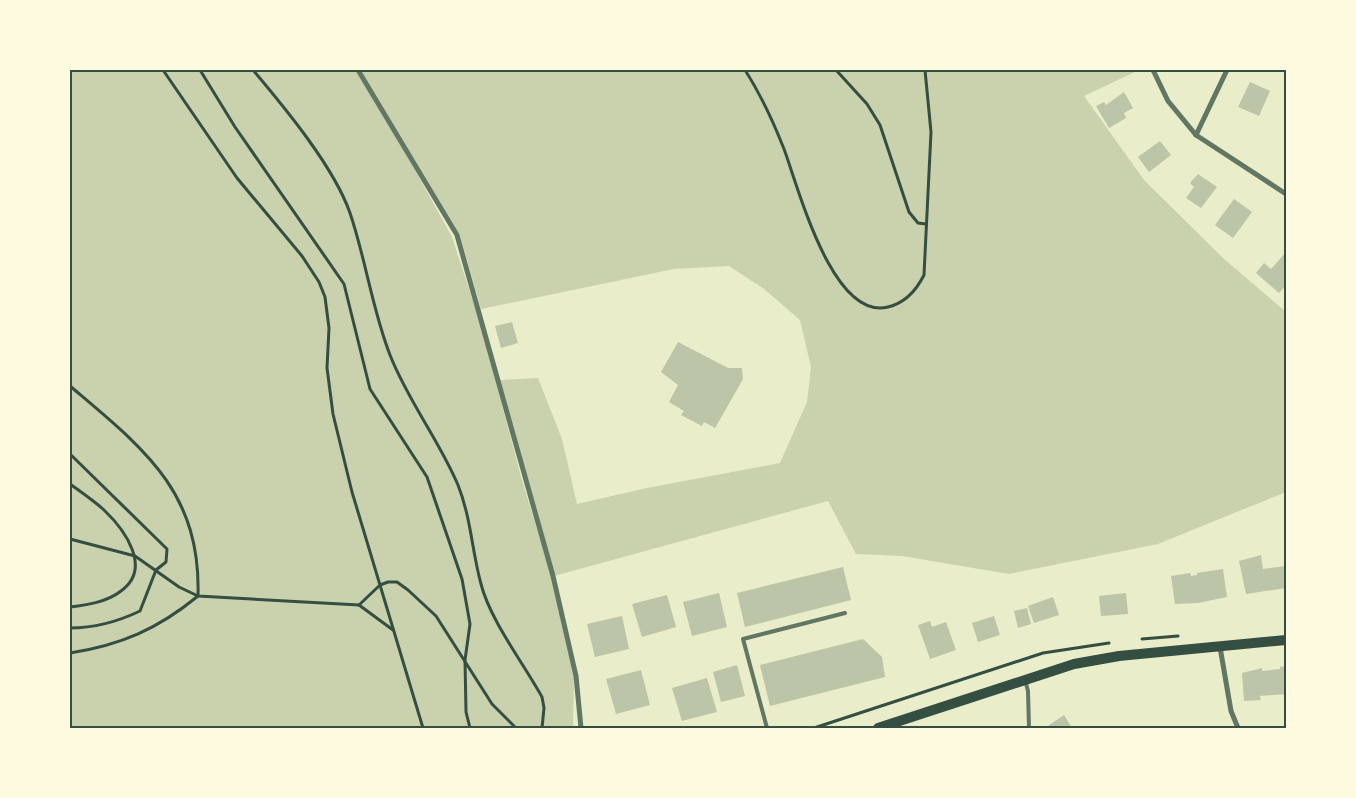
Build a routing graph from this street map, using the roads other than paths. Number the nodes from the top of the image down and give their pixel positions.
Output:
1 (358, 70) edge
2 (1153, 70) edge
3 (1227, 70) edge
4 (1196, 135) junction
5 (1286, 194) edge
6 (846, 613) dead end
7 (1286, 640) edge
8 (1220, 647) junction
9 (1024, 678) junction
10 (901, 724) edge
11 (581, 728) edge
12 (767, 728) edge
13 (878, 728) edge
14 (1029, 728) edge
15 (1238, 728) edge

1 - 11 street
2 - 4 street
3 - 4 street
4 - 5 street
6 - 12 lane
7 - 8 main road
8 - 9 main road
8 - 15 street
9 - 10 main road
9 - 14 lane
10 - 13 main road

